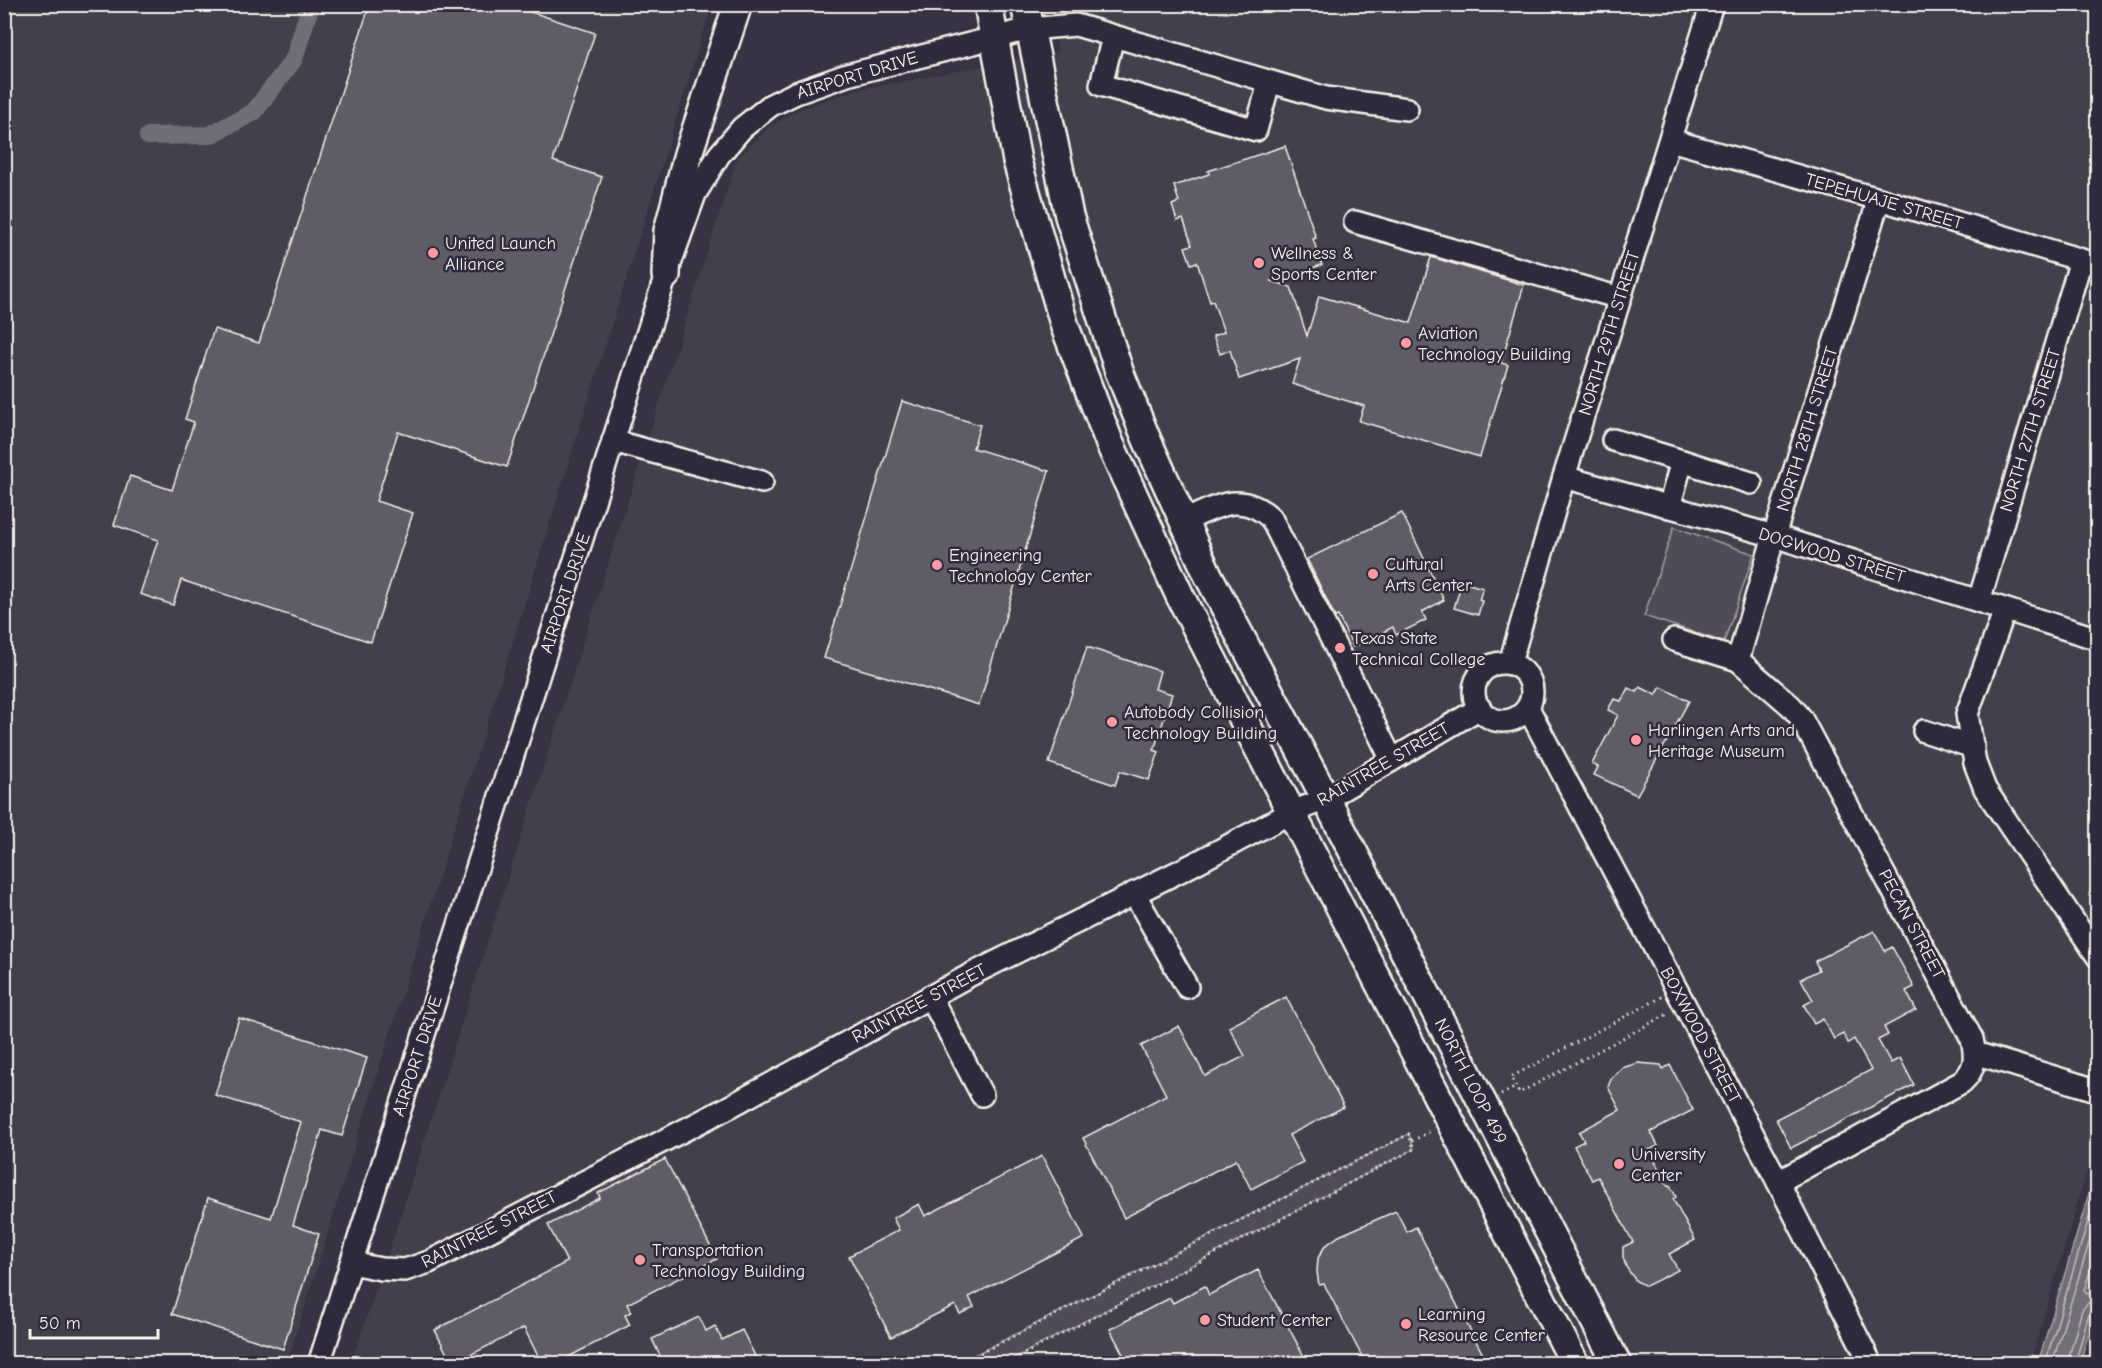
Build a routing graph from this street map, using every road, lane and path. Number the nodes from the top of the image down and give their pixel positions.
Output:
1 (738, 4) edge
2 (988, 4) edge
3 (1712, 4) edge
4 (1027, 17) edge
5 (993, 37) junction
6 (1113, 37) junction
7 (1269, 82) junction
8 (1407, 109) dead end
9 (1670, 140) junction
10 (1880, 199) junction
11 (1355, 222) dead end
12 (2089, 262) edge
13 (666, 274) junction
14 (1620, 298) junction
15 (1613, 440) dead end
16 (613, 441) junction
17 (1682, 461) junction
18 (1564, 477) junction
19 (762, 483) dead end
20 (1751, 483) dead end
21 (1670, 507) junction
22 (1184, 521) junction
23 (1774, 536) junction
24 (1978, 601) junction
25 (2005, 610) junction
26 (2097, 639) edge
27 (1674, 640) dead end
28 (1738, 660) junction
29 (1510, 663) junction
30 (1479, 708) junction
31 (1528, 708) junction
32 (1924, 731) dead end
33 (1973, 747) junction
34 (1392, 760) junction
35 (1326, 799) junction
36 (1292, 812) junction
37 (1134, 893) junction
38 (2097, 957) edge
39 (1187, 987) dead end
40 (930, 996) junction
41 (1682, 999) junction
42 (1975, 1053) junction
43 (2097, 1088) edge
44 (981, 1095) dead end
45 (1778, 1182) junction
46 (351, 1263) junction
47 (319, 1364) edge
48 (959, 1364) edge
49 (1005, 1364) edge
50 (1575, 1364) edge
51 (1617, 1364) edge
52 (1871, 1364) edge

1 - 13 main road
2 - 5 main road, NORTH LOOP 499
3 - 9 street, NORTH 29TH STREET
4 - 5 street, AIRPORT DRIVE
4 - 6 street, AIRPORT DRIVE
4 - 22 main road, NORTH LOOP 499
5 - 13 street, AIRPORT DRIVE
5 - 36 main road, NORTH LOOP 499
6 - 7 street, AIRPORT DRIVE
6 - 7 street
7 - 8 street, AIRPORT DRIVE
9 - 10 street, TEPEHUAJE STREET
9 - 14 street, NORTH 29TH STREET
10 - 12 street, TEPEHUAJE STREET
10 - 23 street, NORTH 28TH STREET
11 - 14 street
12 - 24 street, NORTH 27TH STREET
13 - 16 street, AIRPORT DRIVE
14 - 18 street, NORTH 29TH STREET
15 - 17 street
16 - 19 street
16 - 46 street, AIRPORT DRIVE
17 - 20 street
17 - 21 street
18 - 21 street, DOGWOOD STREET
18 - 29 street, NORTH 29TH STREET
21 - 23 street, DOGWOOD STREET
22 - 34 street
22 - 35 main road, NORTH LOOP 499
23 - 24 street, DOGWOOD STREET
23 - 28 street, NORTH 28TH STREET
24 - 25 street, DOGWOOD STREET
25 - 26 street, DOGWOOD STREET
25 - 33 street
27 - 28 street, PECAN STREET
28 - 42 street, PECAN STREET
29 - 30 street
29 - 31 street
30 - 31 street
30 - 34 street, RAINTREE STREET
31 - 41 street, BOXWOOD STREET
32 - 33 street
33 - 38 street
34 - 35 street, RAINTREE STREET
35 - 36 street, RAINTREE STREET
35 - 51 main road, NORTH LOOP 499
36 - 37 street, RAINTREE STREET
36 - 50 main road, NORTH LOOP 499
37 - 39 street
37 - 40 street, RAINTREE STREET
40 - 44 street
40 - 46 street, RAINTREE STREET
41 - 41 path
41 - 45 street, BOXWOOD STREET
42 - 43 street
42 - 45 street
45 - 52 street, BOXWOOD STREET
46 - 47 street, AIRPORT DRIVE
48 - 49 path

